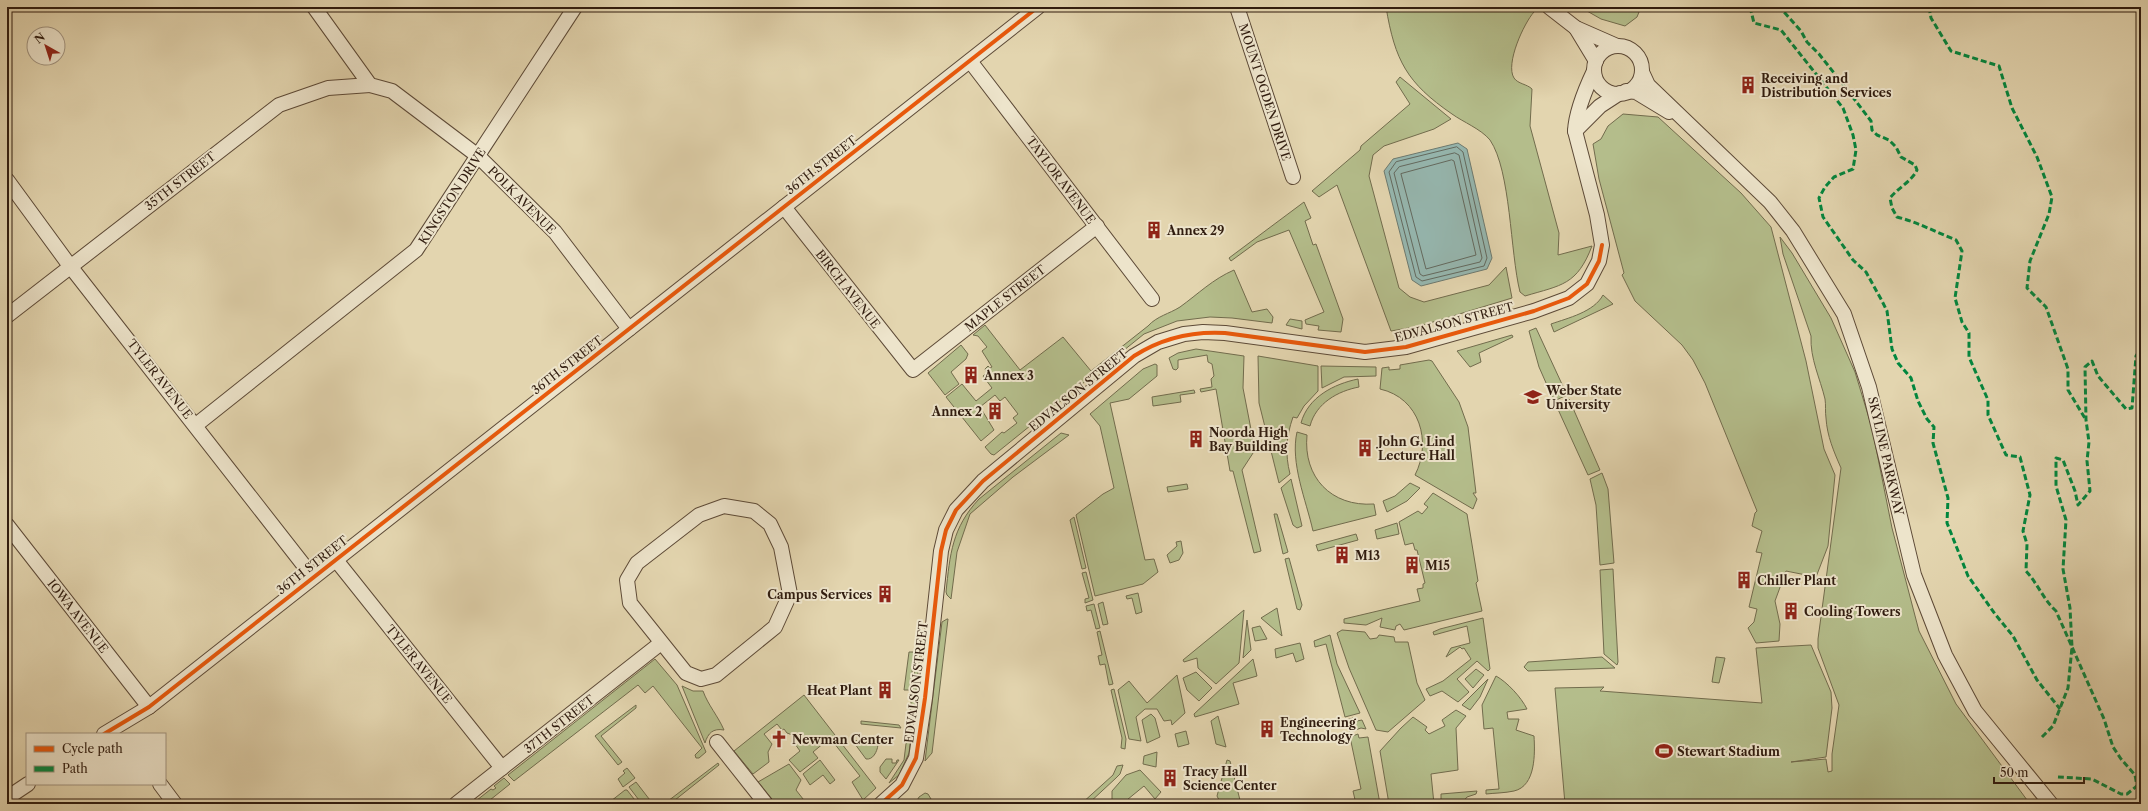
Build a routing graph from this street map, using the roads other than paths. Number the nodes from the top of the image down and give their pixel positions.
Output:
1 (314, 7) edge
2 (576, 7) edge
3 (1038, 7) edge
4 (1237, 7) edge
5 (1549, 7) edge
6 (1576, 28) junction
7 (1617, 46) junction
8 (970, 61) junction
9 (1595, 66) junction
10 (1642, 72) junction
11 (370, 85) junction
12 (1623, 92) junction
13 (1691, 126) junction
14 (1575, 131) junction
15 (478, 156) junction
16 (1293, 178) dead end
17 (7, 180) edge
18 (784, 207) junction
19 (1097, 226) junction
20 (70, 266) junction
21 (1152, 299) dead end
22 (7, 316) edge
23 (629, 329) junction
24 (913, 370) joint
25 (196, 425) junction
26 (7, 525) edge
27 (336, 560) junction
28 (314, 577) junction
29 (662, 643) junction
30 (149, 707) junction
31 (114, 732) edge
32 (717, 742) dead end
33 (502, 768) junction
34 (26, 785) edge
35 (161, 785) edge
36 (7, 798) edge
37 (175, 804) edge
38 (456, 804) edge
39 (766, 804) edge
40 (881, 804) edge
41 (2050, 804) edge

1 - 11 street
2 - 15 street, KINGSTON DRIVE
3 - 8 street, 36TH STREET
4 - 16 street, MOUNT OGDEN DRIVE
5 - 6 street
6 - 7 street
6 - 9 street
7 - 9 street
7 - 10 street
8 - 18 street, 36TH STREET
8 - 19 street, TAYLOR AVENUE
9 - 12 street
9 - 14 street, EDVALSON STREET
10 - 12 street
10 - 13 street, SKYLINE PARKWAY
11 - 15 street, POLK AVENUE
11 - 20 street, 35TH STREET
12 - 13 street, SKYLINE PARKWAY
12 - 14 street
13 - 41 street, SKYLINE PARKWAY
14 - 40 street, EDVALSON STREET
15 - 23 street, POLK AVENUE
15 - 25 street, KINGSTON DRIVE
17 - 20 street, TYLER AVENUE
18 - 23 street, 36TH STREET
18 - 24 street, BIRCH AVENUE
19 - 21 street, TAYLOR AVENUE
19 - 24 street, MAPLE STREET
20 - 22 street, 35TH STREET
20 - 25 street, TYLER AVENUE
23 - 27 street, 36TH STREET
25 - 28 street, TYLER AVENUE
26 - 30 street, IOWA AVENUE
27 - 28 street, 36TH STREET
27 - 33 street, TYLER AVENUE
28 - 30 street, 36TH STREET
29 - 29 street
29 - 33 street, 37TH STREET
30 - 31 street, 36TH STREET
32 - 39 street
33 - 38 street, 37TH STREET
34 - 36 street
35 - 37 street

